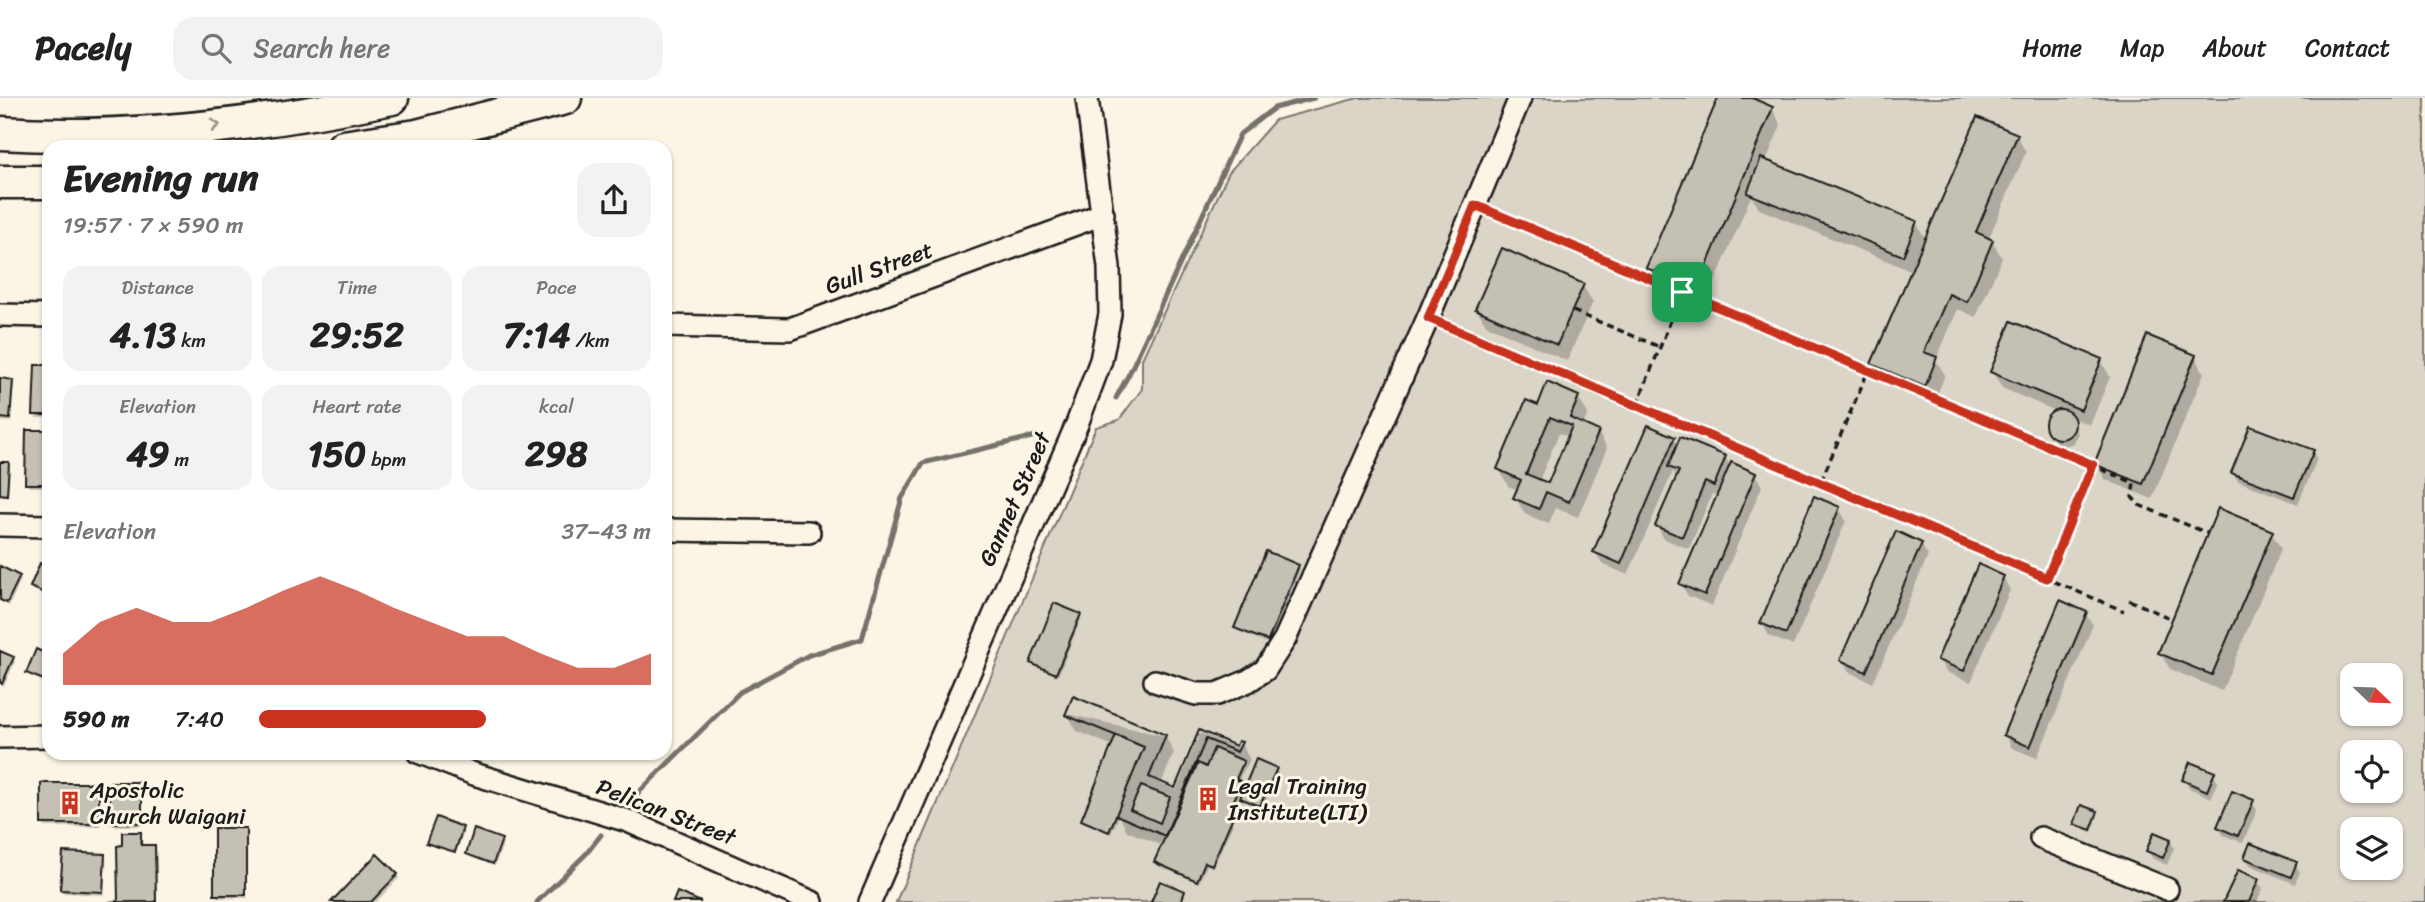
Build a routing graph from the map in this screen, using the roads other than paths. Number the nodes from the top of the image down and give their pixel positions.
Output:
1 (392, 98) edge
2 (565, 98) edge
3 (1087, 98) edge
4 (1520, 98) edge
5 (330, 111) junction
6 (0, 133) edge
7 (346, 140) edge
8 (396, 140) edge
9 (0, 182) edge
10 (42, 182) edge
11 (1103, 214) junction
12 (0, 316) edge
13 (42, 316) edge
14 (672, 326) edge
15 (0, 525) edge
16 (42, 526) edge
17 (672, 530) edge
18 (809, 532) dead end
19 (1155, 681) dead end
20 (42, 736) edge
21 (0, 737) edge
22 (438, 760) edge
23 (2041, 838) dead end
24 (2167, 889) dead end
25 (812, 902) edge
26 (870, 902) edge

1 - 5 highway
2 - 8 highway
3 - 11 street, Gannet Street
4 - 19 street
6 -> 5 highway
5 - 7 street
9 - 10 highway
11 - 14 street, Gull Street
11 - 26 street, Gannet Street
12 - 13 street
15 - 16 street
17 - 18 street
20 - 21 street
22 - 25 street, Pelican Street
23 - 24 street

